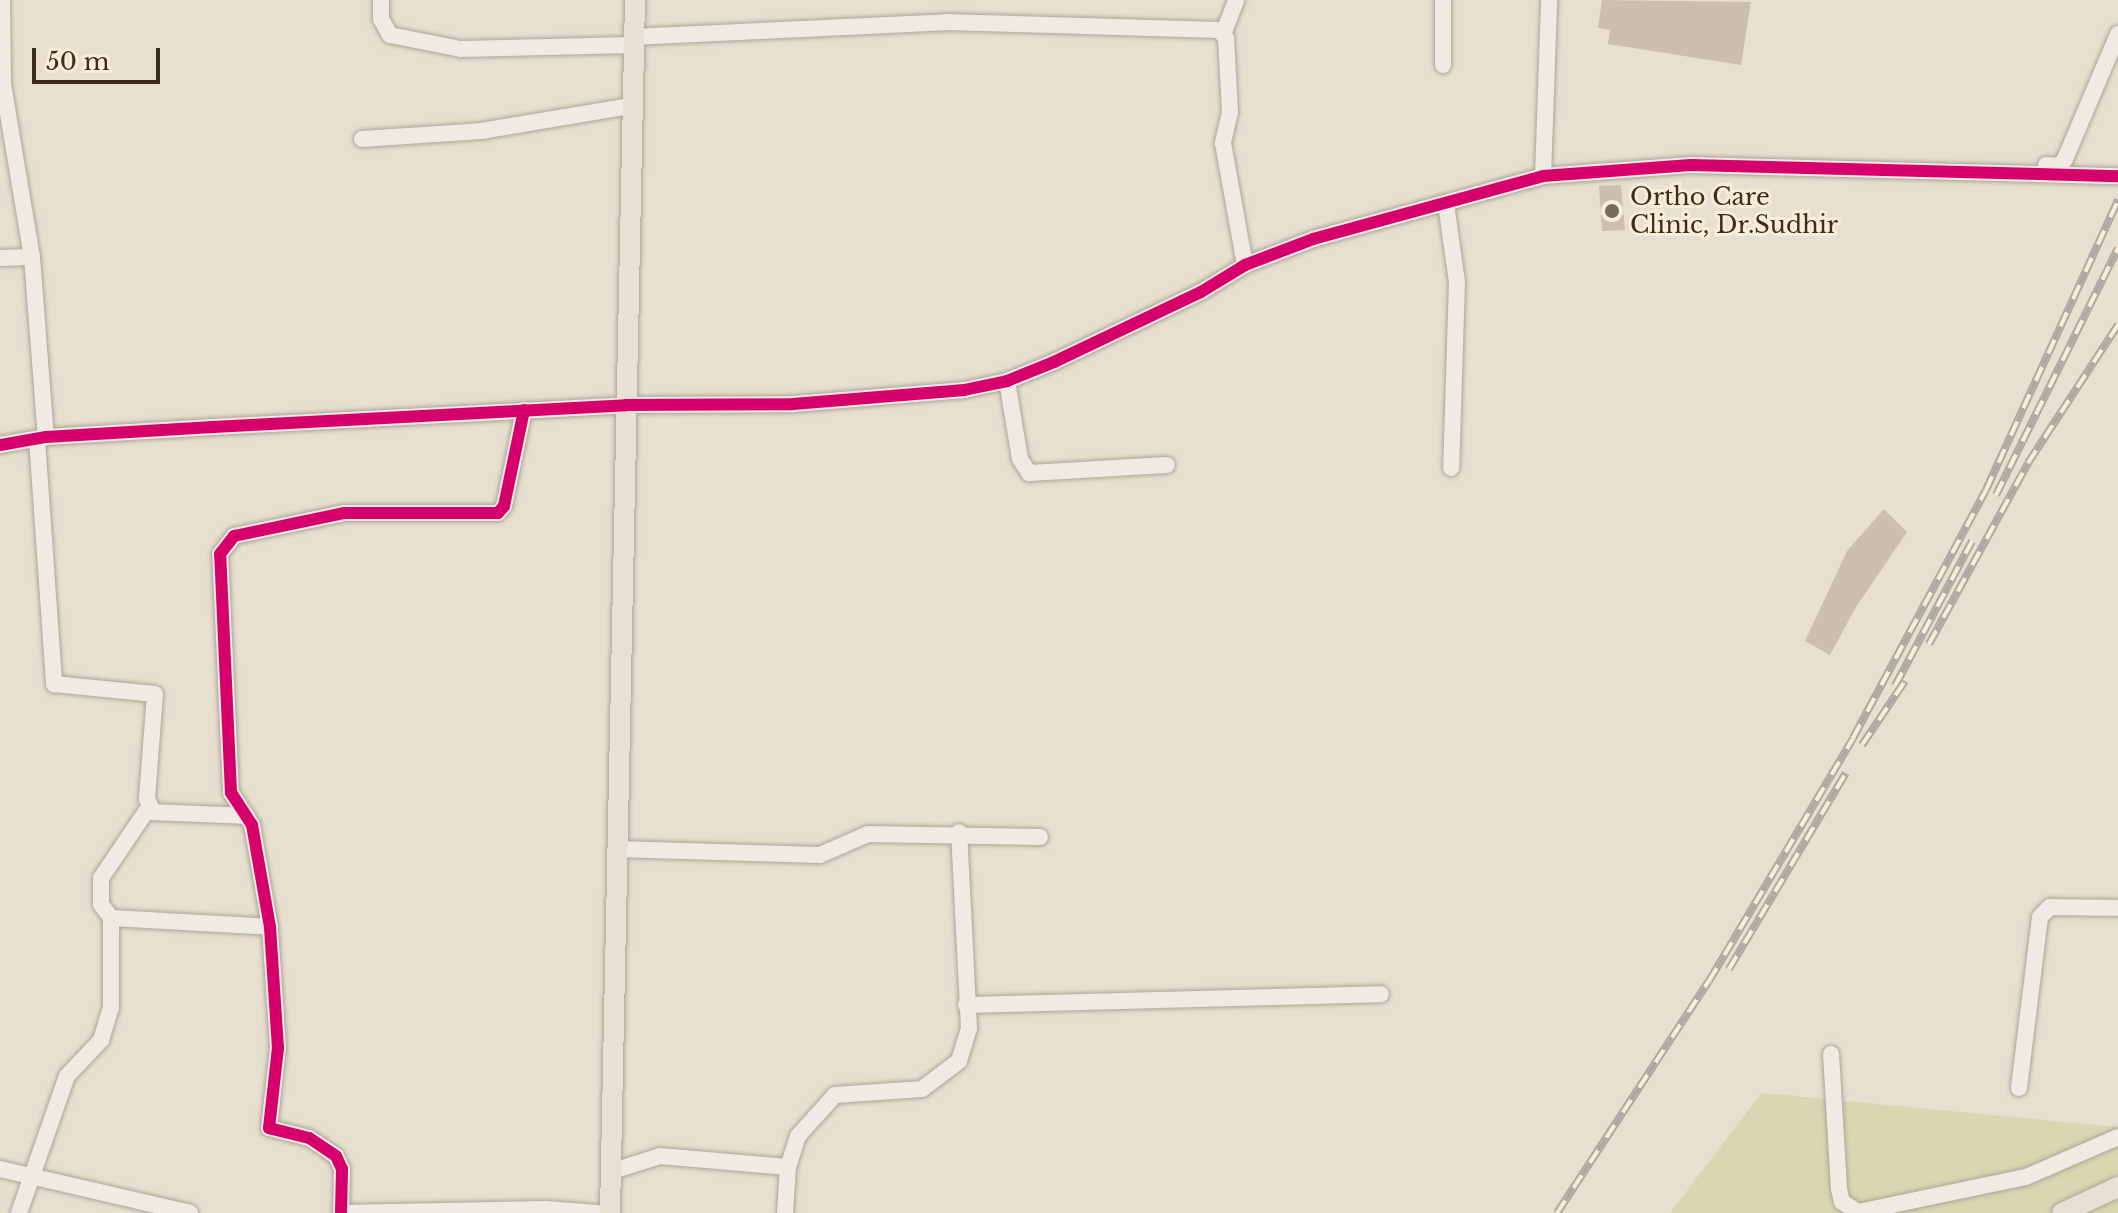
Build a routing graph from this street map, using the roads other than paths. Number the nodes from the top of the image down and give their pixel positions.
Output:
1 (2, 0) edge
2 (381, 0) edge
3 (635, 0) edge
4 (1236, 0) edge
5 (1443, 0) edge
6 (1549, 0) edge
7 (1224, 32) junction
8 (2118, 34) edge
9 (632, 41) junction
10 (1443, 65) dead end
11 (631, 106) junction
12 (362, 139) dead end
13 (1769, 167) junction
14 (1543, 176) junction
15 (2118, 176) edge
16 (1446, 204) junction
17 (32, 257) junction
18 (0, 258) edge
19 (1245, 265) junction
20 (1007, 381) junction
21 (626, 405) junction
22 (524, 410) junction
23 (42, 438) junction
24 (0, 445) edge
25 (1167, 465) dead end
26 (1451, 468) dead end
27 (149, 807) junction
28 (247, 816) junction
29 (959, 832) junction
30 (1040, 837) dead end
31 (616, 849) junction
32 (2118, 908) edge
33 (111, 918) junction
34 (270, 927) junction
35 (1381, 994) dead end
36 (966, 1005) junction
37 (1831, 1054) dead end
38 (2019, 1088) dead end
39 (2118, 1137) edge
40 (788, 1167) junction
41 (0, 1169) edge
42 (613, 1171) junction
43 (33, 1181) junction
44 (2118, 1187) edge
45 (19, 1213) edge
46 (190, 1213) edge
47 (341, 1213) edge
48 (597, 1213) edge
49 (610, 1213) edge
50 (785, 1213) edge
51 (2062, 1213) edge

1 - 17 street
2 - 9 street
3 - 9 main road
4 - 7 street
5 - 10 street
6 - 14 street
7 - 9 street
7 - 19 street
8 - 13 street
9 - 11 main road
11 - 12 street
11 - 21 main road
13 - 14 street
13 - 15 street
14 - 16 street
16 - 19 street
16 - 26 street
17 - 18 street
17 - 23 street
19 - 20 street
20 - 21 street
20 - 25 street
21 - 22 street
21 - 31 main road
22 - 23 street
22 - 28 street
23 - 24 street
23 - 27 street
27 - 28 street
27 - 33 street
28 - 34 street
29 - 30 street
29 - 31 street
29 - 36 street
31 - 42 main road
32 - 38 street
33 - 34 street
33 - 43 street
34 - 47 street
35 - 36 street
36 - 40 street
37 - 39 street
40 - 42 street
40 - 50 street
41 - 43 street
42 - 49 main road
43 - 45 street
43 - 46 street
44 - 51 main road
47 - 48 street

